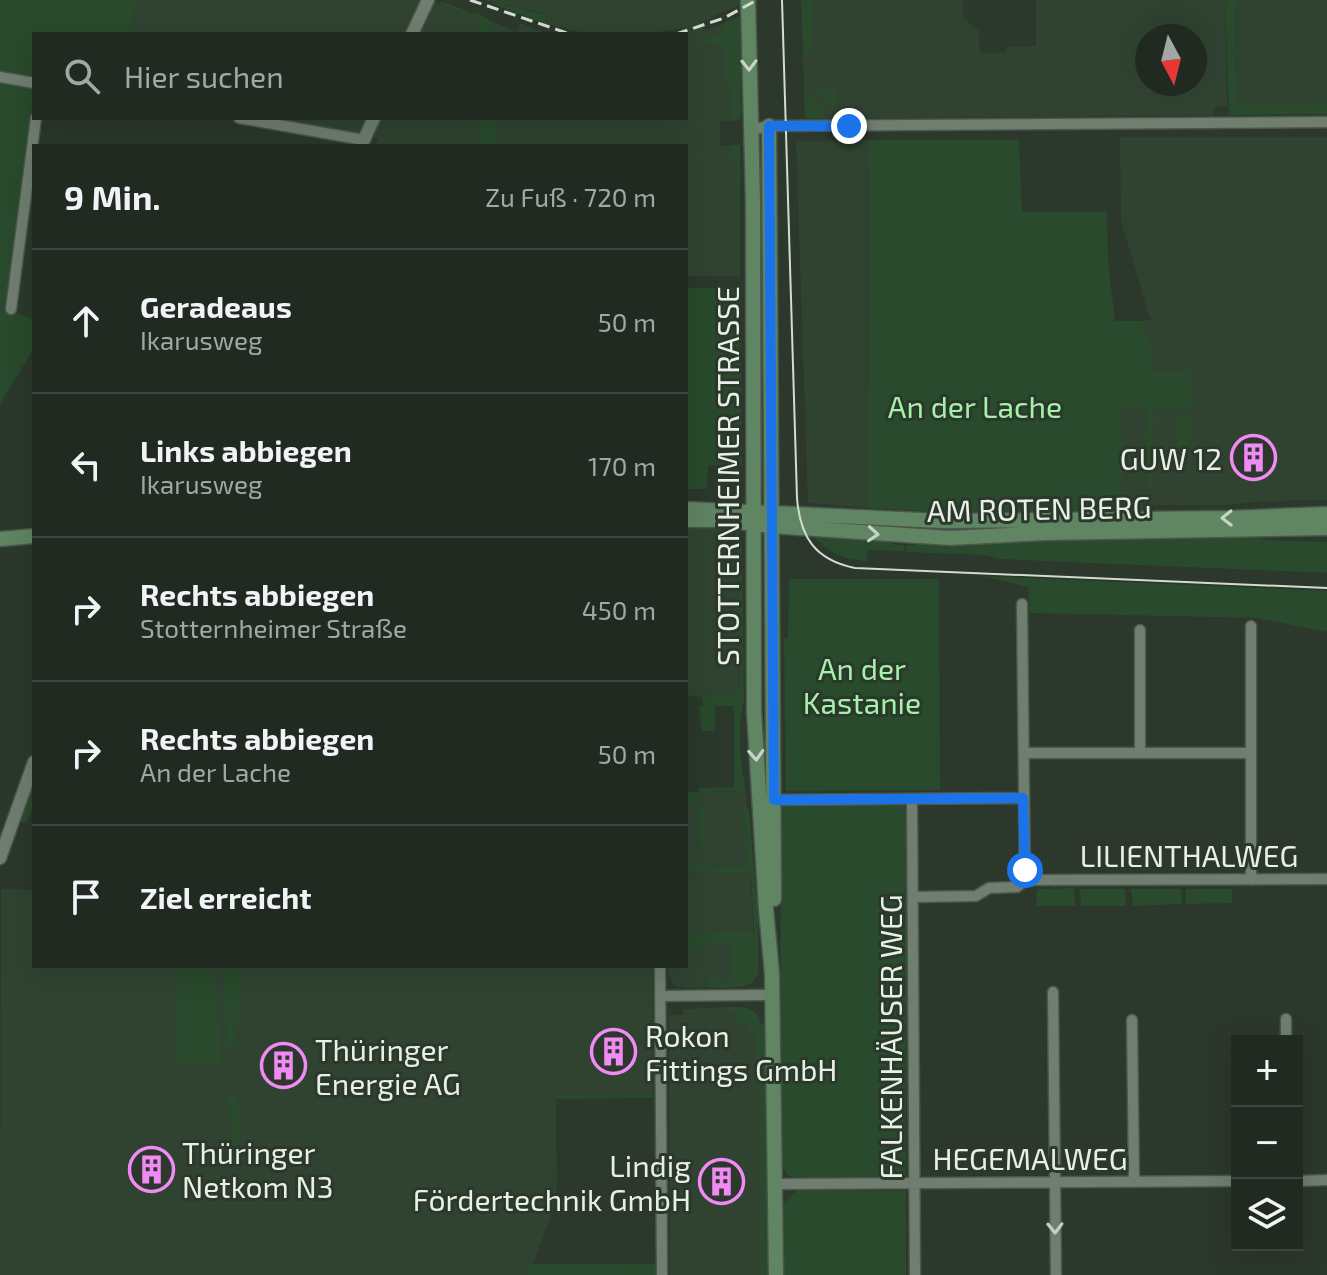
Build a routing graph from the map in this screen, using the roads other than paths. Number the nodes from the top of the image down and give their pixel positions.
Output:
1 (428, 0) edge
2 (748, 0) edge
3 (413, 32) edge
4 (0, 77) edge
5 (32, 83) edge
6 (36, 120) edge
7 (249, 120) edge
8 (373, 120) edge
9 (1327, 122) edge
10 (769, 126) junction
11 (750, 130) junction
12 (362, 143) edge
13 (33, 144) edge
14 (32, 149) edge
15 (11, 309) dead end
16 (688, 509) edge
17 (1327, 514) edge
18 (753, 516) junction
19 (771, 519) junction
20 (688, 520) edge
21 (1327, 528) edge
22 (32, 536) edge
23 (0, 539) edge
24 (1022, 604) dead end
25 (1251, 626) dead end
26 (1140, 630) dead end
27 (1024, 753) junction
28 (1140, 753) junction
29 (1251, 753) junction
30 (32, 768) edge
31 (1023, 798) junction
32 (912, 799) junction
33 (766, 800) junction
34 (0, 858) edge
35 (1327, 879) edge
36 (1025, 880) junction
37 (1251, 880) junction
38 (913, 897) junction
39 (660, 968) edge
40 (1053, 992) dead end
41 (773, 995) junction
42 (661, 996) junction
43 (1286, 1019) dead end
44 (1132, 1020) dead end
45 (1286, 1035) edge
46 (1327, 1180) edge
47 (1231, 1181) edge
48 (1303, 1181) edge
49 (1055, 1182) junction
50 (1134, 1182) junction
51 (916, 1183) junction
52 (776, 1184) junction
53 (662, 1275) edge
54 (776, 1275) edge
55 (915, 1275) edge
56 (1056, 1275) edge

1 - 3 street
2 -> 11 main road, STOTTERNHEIMER STRASSE
4 - 5 street
6 - 13 street
7 - 12 street
8 - 12 street
9 - 10 street
10 - 11 street
10 - 19 main road, STOTTERNHEIMER STRASSE
11 - 18 main road, STOTTERNHEIMER STRASSE
14 - 15 street
16 - 18 main road
17 -> 19 main road, AM ROTEN BERG
18 - 19 main road, AM ROTEN BERG
18 - 20 main road
18 -> 33 main road, STOTTERNHEIMER STRASSE
19 -> 21 main road, AM ROTEN BERG
19 - 33 main road, STOTTERNHEIMER STRASSE
22 - 23 main road
24 - 27 street
25 - 29 street
26 - 28 street
27 - 28 street
27 - 31 street
28 - 29 street
29 - 37 street
30 - 34 street
31 - 32 street
31 - 36 street
32 - 33 street
32 - 38 street, FALKENHÄUSER WEG
33 - 41 main road, STOTTERNHEIMER STRASSE
35 - 37 street, LILIENTHALWEG
36 - 37 street, LILIENTHALWEG
36 - 38 street, LILIENTHALWEG
38 - 51 street, FALKENHÄUSER WEG
39 - 42 street
40 - 49 street
41 - 42 street
41 - 52 main road, STOTTERNHEIMER STRASSE
42 - 53 street
43 - 45 street
44 - 50 street
46 - 48 street
47 - 50 street, HEGEMALWEG
49 - 50 street, HEGEMALWEG
49 - 51 street, HEGEMALWEG
49 -> 56 street
51 - 52 street, HEGEMALWEG
51 - 55 street, FALKENHÄUSER WEG
52 - 54 main road, STOTTERNHEIMER STRASSE

